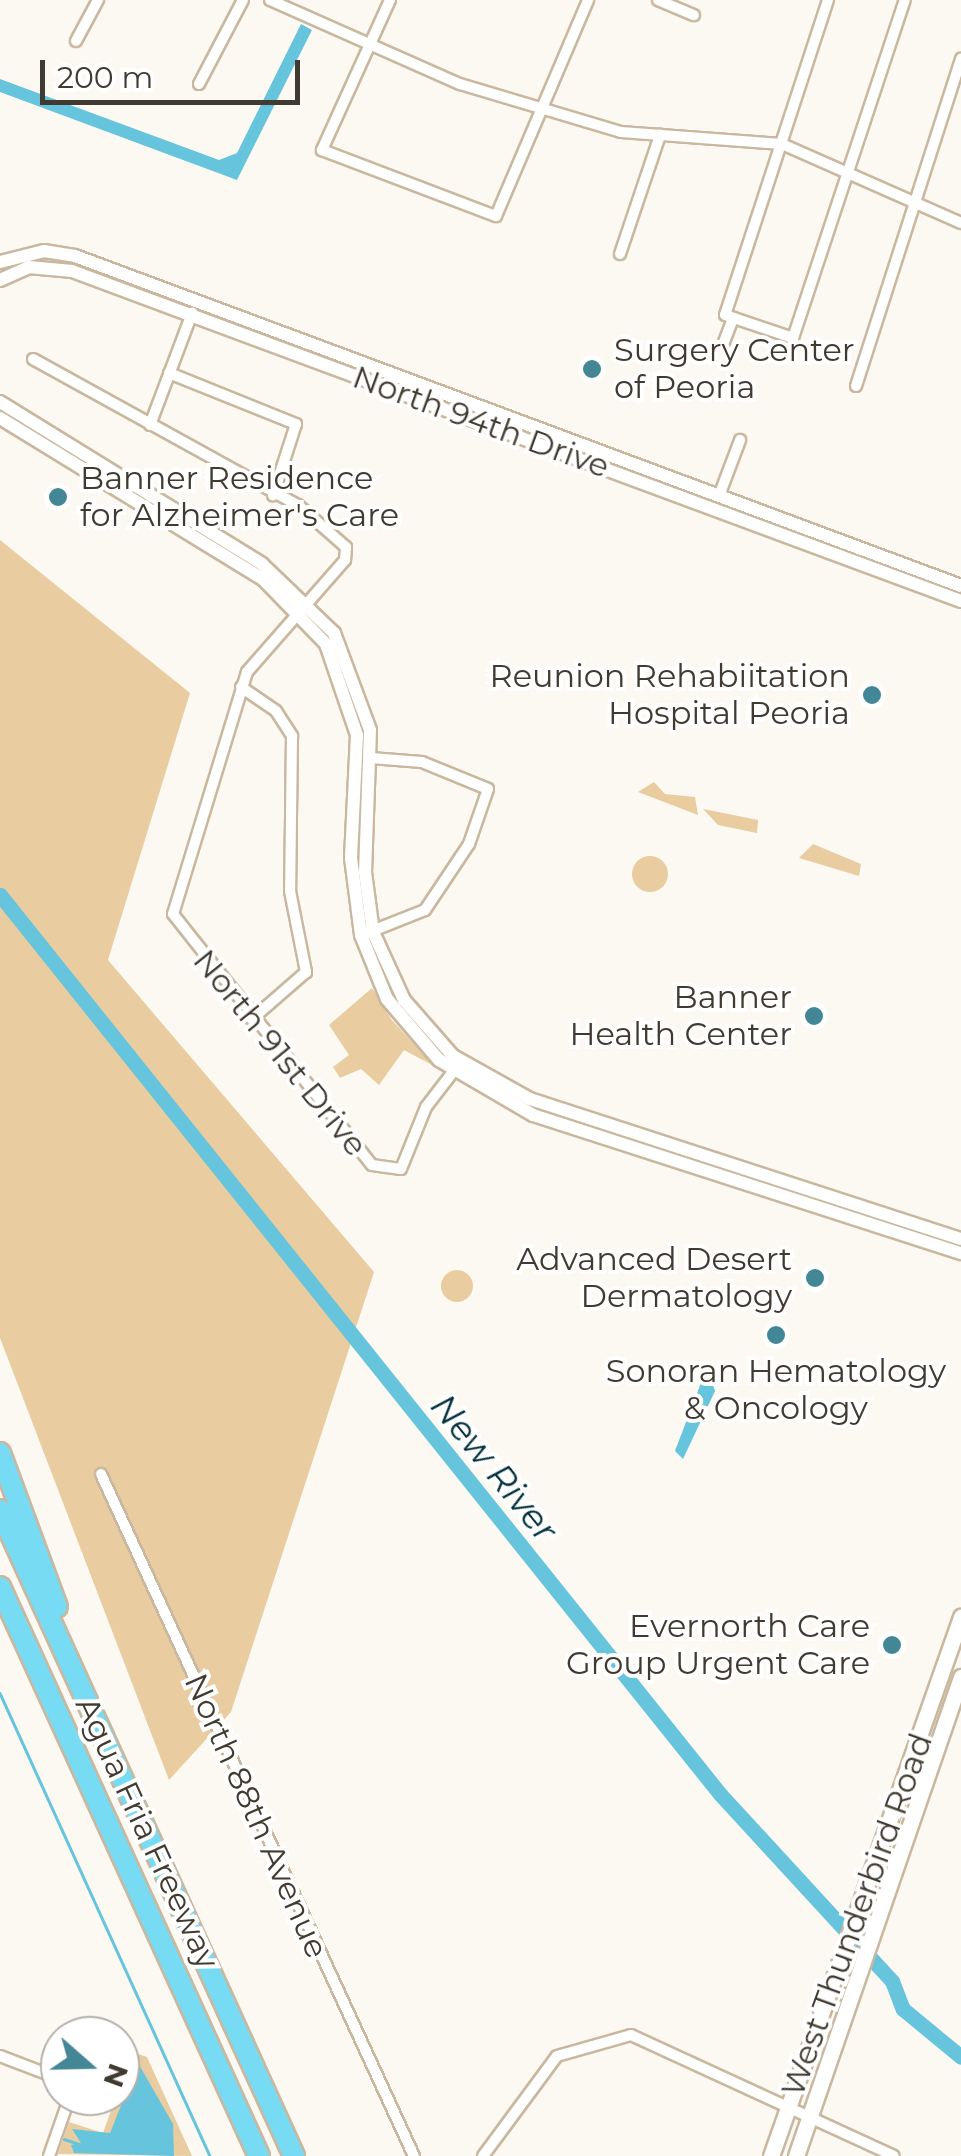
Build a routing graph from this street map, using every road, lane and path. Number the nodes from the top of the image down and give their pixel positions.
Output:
1 (98, 0) edge
2 (243, 0) edge
3 (270, 0) edge
4 (390, 0) edge
5 (588, 0) edge
6 (658, 0) edge
7 (828, 0) edge
8 (906, 0) edge
9 (694, 16) dead end
10 (76, 41) dead end
11 (365, 43) junction
12 (961, 58) edge
13 (199, 84) dead end
14 (548, 112) junction
15 (660, 135) junction
16 (782, 144) junction
17 (849, 173) junction
18 (913, 207) junction
19 (961, 223) edge
20 (620, 254) dead end
21 (0, 262) edge
22 (0, 280) edge
23 (194, 308) junction
24 (729, 317) junction
25 (724, 342) dead end
26 (33, 359) dead end
27 (170, 373) junction
28 (856, 386) dead end
29 (0, 402) edge
30 (0, 418) edge
31 (150, 424) junction
32 (740, 440) dead end
33 (273, 496) junction
34 (717, 503) junction
35 (940, 586) junction
36 (961, 586) edge
37 (961, 601) edge
38 (303, 604) junction
39 (353, 685) junction
40 (241, 687) junction
41 (371, 758) junction
42 (367, 933) junction
43 (252, 1019) junction
44 (410, 1020) junction
45 (453, 1072) junction
46 (494, 1092) junction
47 (859, 1213) junction
48 (961, 1239) edge
49 (961, 1253) edge
50 (0, 1452) edge
51 (101, 1474) dead end
52 (0, 1510) edge
53 (0, 1587) edge
54 (961, 1617) edge
55 (961, 1677) edge
56 (129, 1795) junction
57 (0, 2056) edge
58 (214, 2058) junction
59 (40, 2071) edge
60 (786, 2112) junction
61 (63, 2116) edge
62 (808, 2123) junction
63 (49, 2156) edge
64 (243, 2156) edge
65 (258, 2156) edge
66 (294, 2156) edge
67 (414, 2156) edge
68 (483, 2156) edge
69 (771, 2156) edge
70 (796, 2156) edge
71 (894, 2156) edge

1 - 10 street
2 - 13 street
3 - 11 street
4 - 11 street
5 - 14 street
6 - 9 street
7 - 16 street
8 - 17 street
11 - 14 street
11 - 14 street
12 - 18 street
14 - 15 street
15 - 16 street
15 - 20 street
16 - 17 street
16 - 24 street
17 - 18 street
17 - 24 street
18 - 19 street
18 - 28 street
21 - 23 street, North 94th Drive
22 - 23 street, North 94th Drive
23 - 27 street
23 - 34 street, North 94th Drive
24 - 25 street
26 - 31 street
27 - 31 street
27 - 33 street
29 - 38 street
30 - 38 street
31 - 33 street
32 - 34 street
33 - 38 street
34 - 35 street, North 94th Drive
35 - 36 street, North 94th Drive
35 - 37 street, North 94th Drive
38 - 39 street
38 - 40 street
39 - 41 street
39 - 42 street
40 - 43 street, North 91st Drive
40 - 43 street
41 - 42 street
41 - 42 street
42 - 44 street
43 - 45 street, North 91st Drive
44 - 45 street
44 - 46 street
45 - 46 street
46 - 47 street
47 - 48 street
47 - 49 street
50 - 56 highway
51 - 67 street, North 88th Avenue
52 - 56 highway, Agua Fria Freeway
53 - 58 highway, Agua Fria Freeway
54 - 60 main road, West Thunderbird Road
55 - 62 main road, West Thunderbird Road
56 - 66 highway, Agua Fria Freeway
57 - 59 street
58 - 64 highway
58 - 65 highway, Agua Fria Freeway
60 - 62 street
60 - 68 street
60 - 69 main road, West Thunderbird Road
61 - 63 street
62 - 70 main road, West Thunderbird Road
62 - 71 street

